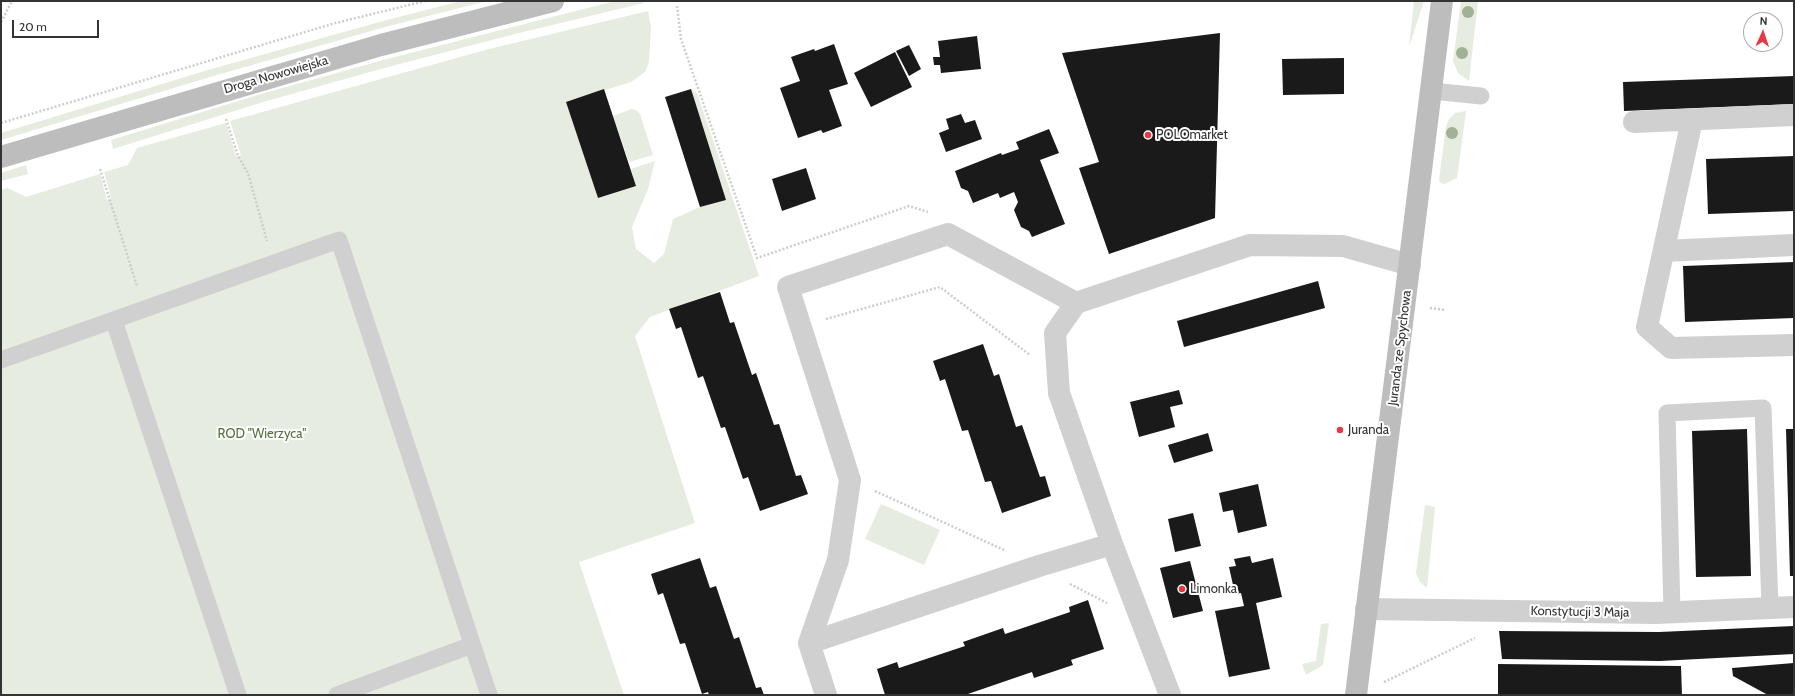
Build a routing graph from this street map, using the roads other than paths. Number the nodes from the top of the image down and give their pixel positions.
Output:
1 (554, 1) edge
2 (1442, 1) edge
3 (1432, 91) junction
4 (1481, 96) dead end
5 (1794, 115) edge
6 (1692, 120) junction
7 (1634, 122) dead end
8 (1, 157) edge
9 (1794, 245) edge
10 (1664, 251) junction
11 (1410, 265) junction
12 (1076, 303) junction
13 (114, 321) junction
14 (1794, 345) edge
15 (1, 360) edge
16 (1112, 544) junction
17 (1794, 607) edge
18 (1770, 608) junction
19 (1366, 609) junction
20 (1672, 612) junction
21 (809, 643) junction
22 (472, 645) junction
23 (238, 695) edge
24 (337, 695) edge
25 (489, 695) edge
26 (826, 695) edge
27 (1170, 695) edge
28 (1356, 695) edge

1 - 8 street, Droga Nowowiejska
2 - 3 street, Juranda ze Spychowa
3 - 4 lane
3 - 11 street, Juranda ze Spychowa
5 - 6 street
6 - 7 street
6 - 10 street
9 - 10 street
10 - 14 street
11 - 12 street
11 - 19 street, Juranda ze Spychowa
12 - 16 street
12 - 21 street
13 - 15 lane
13 - 22 lane
13 - 23 lane
16 - 21 street
16 - 27 street
17 - 18 street, Konstytucji 3 Maja
18 - 20 street, Konstytucji 3 Maja
18 - 20 lane
19 - 20 street, Konstytucji 3 Maja
19 - 28 street, Juranda ze Spychowa
21 - 26 street
22 - 24 lane
22 - 25 lane

